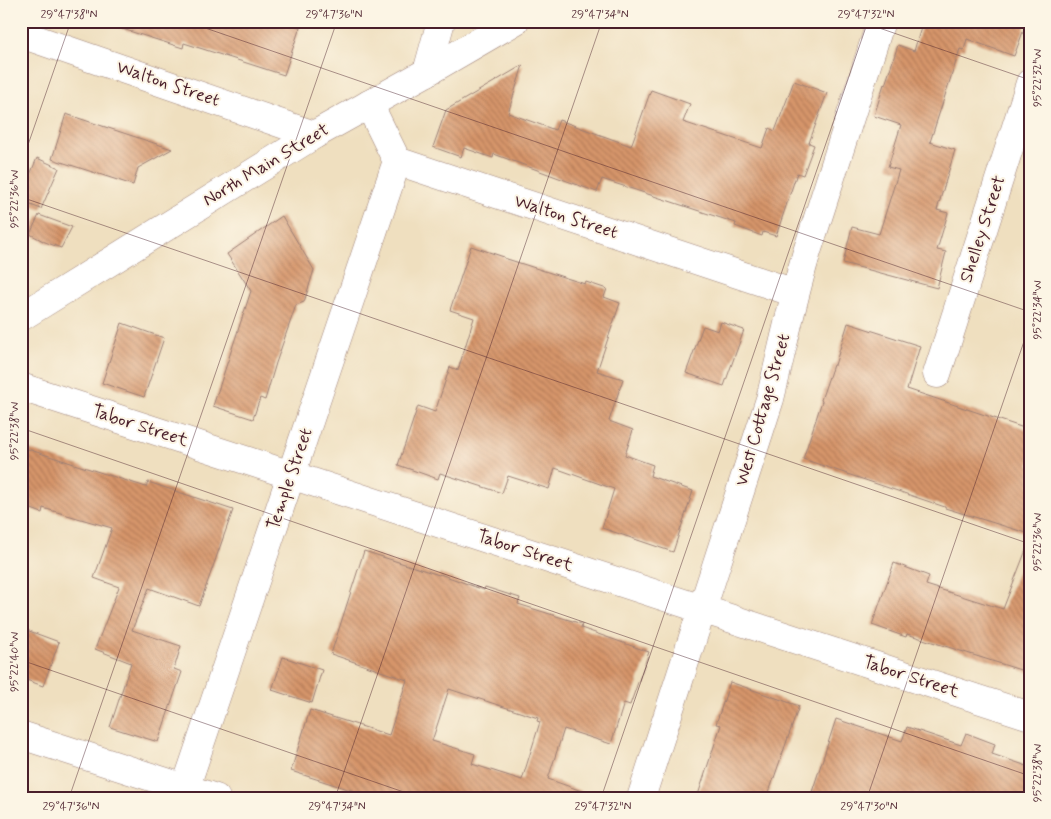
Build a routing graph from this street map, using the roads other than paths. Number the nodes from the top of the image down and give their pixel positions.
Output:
1 (441, 21) edge
2 (515, 21) edge
3 (881, 21) edge
4 (21, 34) edge
5 (428, 72) junction
6 (1030, 83) edge
7 (369, 104) junction
8 (314, 134) junction
9 (397, 161) junction
10 (795, 293) junction
11 (21, 317) edge
12 (937, 374) dead end
13 (21, 387) edge
14 (291, 475) junction
15 (702, 609) junction
16 (1030, 716) edge
17 (21, 735) edge
18 (184, 793) edge
19 (216, 798) edge
20 (641, 798) edge

1 - 5 street
2 - 5 street, North Main Street
3 - 10 street, West Cottage Street
4 - 8 street, Walton Street
5 - 7 street, North Main Street
6 - 12 street, Shelley Street
7 - 8 street, North Main Street
7 - 9 street
8 - 11 street, North Main Street
9 - 10 street, Walton Street
9 - 14 street, Temple Street
10 - 15 street, West Cottage Street
13 - 14 street, Tabor Street
14 - 15 street, Tabor Street
14 - 18 street, Temple Street
15 - 16 street, Tabor Street
15 - 20 street, West Cottage Street
17 - 18 street
18 - 19 street

